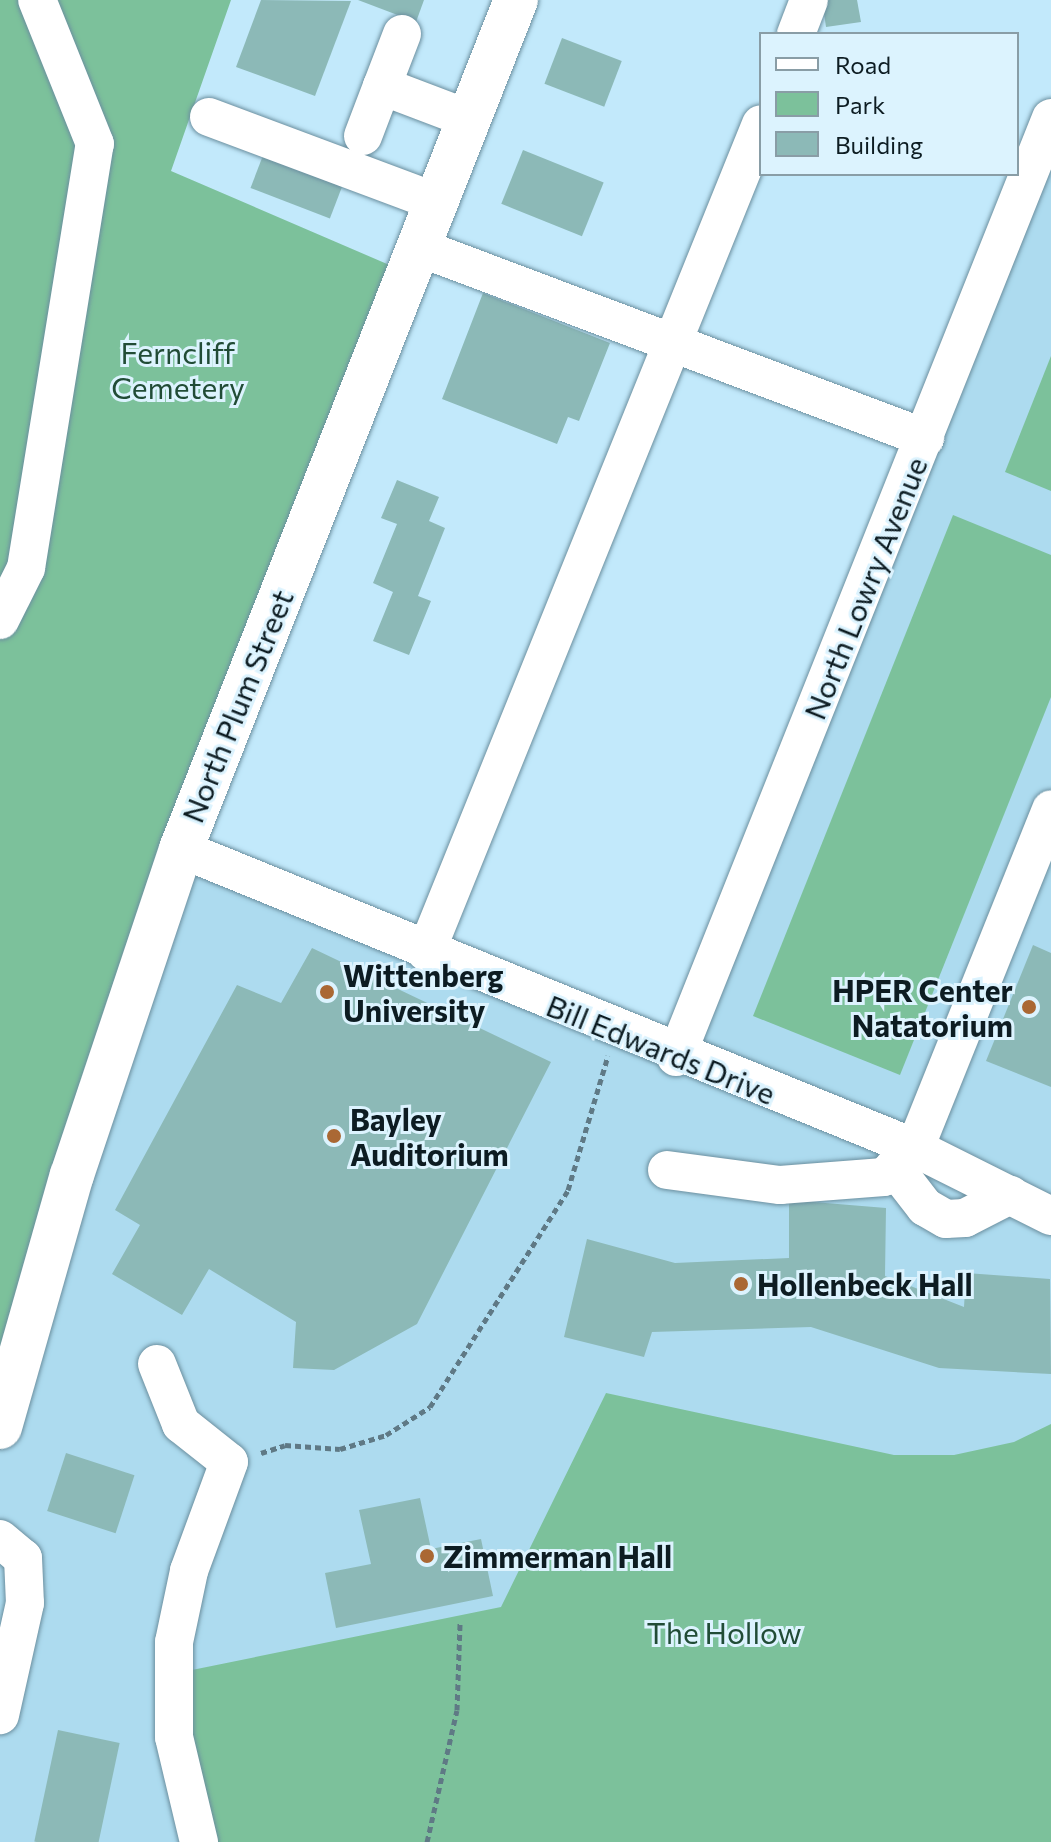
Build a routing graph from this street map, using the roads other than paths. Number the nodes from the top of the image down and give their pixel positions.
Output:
1 (37, 0) edge
2 (516, 0) edge
3 (809, 0) edge
4 (797, 32) edge
5 (402, 34) dead end
6 (382, 86) junction
7 (209, 117) dead end
8 (1051, 118) edge
9 (469, 119) junction
10 (759, 129) edge
11 (363, 136) dead end
12 (436, 202) junction
13 (418, 247) junction
14 (678, 340) junction
15 (925, 438) junction
16 (0, 620) edge
17 (1051, 809) edge
18 (181, 849) junction
19 (426, 952) junction
20 (676, 1057) junction
21 (905, 1158) junction
22 (667, 1170) dead end
23 (1010, 1195) junction
24 (1051, 1216) edge
25 (157, 1364) dead end
26 (0, 1427) edge
27 (0, 1539) edge
28 (0, 1715) edge
29 (199, 1842) edge

1 - 16 street
2 - 9 main road, North Plum Street
3 - 4 street
5 - 6 street
6 - 9 street
6 - 11 street
7 - 12 street
8 - 15 street, North Lowry Avenue
9 - 12 main road, North Plum Street
10 - 14 street
12 - 13 main road, North Plum Street
13 - 14 street
13 - 18 main road, North Plum Street
14 - 15 street
14 - 19 street
15 - 20 street, North Lowry Avenue
17 - 21 street
18 - 19 street, Bill Edwards Drive
18 - 26 main road, North Plum Street
19 - 20 street, Bill Edwards Drive
20 - 21 street, Bill Edwards Drive
21 - 22 street
21 - 23 street, Bill Edwards Drive
21 - 23 street
23 - 24 street, Bill Edwards Drive
25 - 29 street
27 - 28 street

